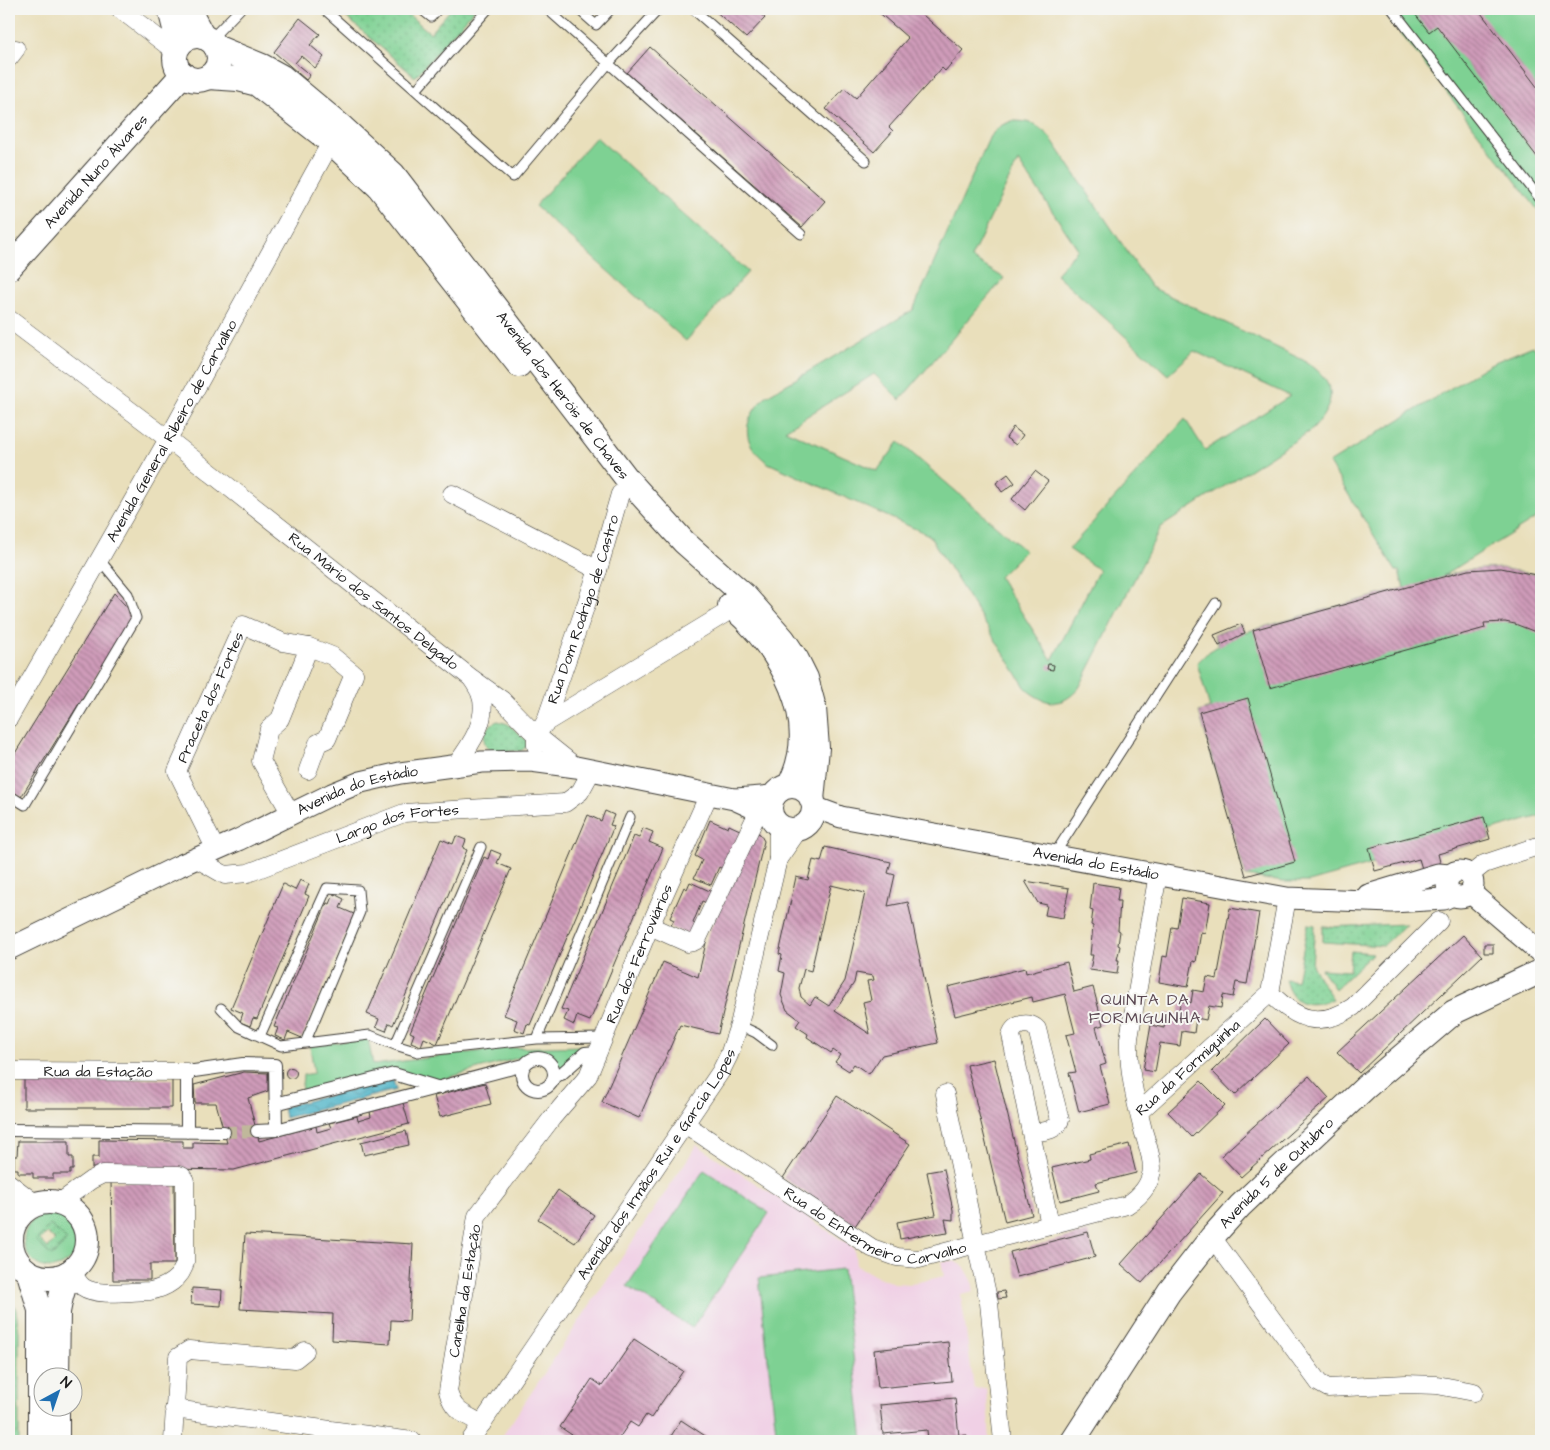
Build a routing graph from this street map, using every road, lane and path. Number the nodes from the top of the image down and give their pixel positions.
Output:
1 (120, 9) edge
2 (170, 9) edge
3 (188, 9) edge
4 (240, 9) edge
5 (324, 9) edge
6 (421, 9) edge
7 (438, 9) edge
8 (488, 9) edge
9 (547, 9) edge
10 (578, 9) edge
11 (611, 9) edge
12 (659, 9) edge
13 (692, 9) edge
14 (1392, 9) edge
15 (209, 41) junction
16 (178, 48) junction
17 (608, 64) junction
18 (183, 74) junction
19 (208, 77) junction
20 (416, 90) junction
21 (337, 135) junction
22 (866, 161) dead end
23 (1541, 200) edge
24 (801, 234) dead end
25 (9, 268) edge
26 (9, 319) edge
27 (168, 438) junction
28 (452, 494) dead end
29 (620, 494) junction
30 (99, 559) junction
31 (598, 570) junction
32 (1216, 603) dead end
33 (734, 608) junction
34 (309, 647) junction
35 (470, 677) junction
36 (514, 714) junction
37 (482, 715) junction
38 (9, 718) edge
39 (541, 729) junction
40 (476, 735) junction
41 (482, 762) junction
42 (532, 762) junction
43 (456, 765) junction
44 (584, 769) junction
45 (308, 770) dead end
46 (709, 794) junction
47 (9, 795) edge
48 (790, 810) junction
49 (290, 814) junction
50 (630, 817) dead end
51 (1541, 845) edge
52 (481, 847) dead end
53 (216, 850) junction
54 (1053, 856) junction
55 (197, 859) junction
56 (1158, 874) junction
57 (1461, 884) junction
58 (1287, 898) junction
59 (1439, 921) dead end
60 (650, 926) junction
61 (9, 949) edge
62 (1541, 953) edge
63 (1541, 971) edge
64 (1270, 993) junction
65 (220, 1008) dead end
66 (739, 1025) junction
67 (260, 1036) junction
68 (537, 1039) junction
69 (305, 1043) junction
70 (772, 1044) dead end
71 (395, 1045) junction
72 (600, 1045) junction
73 (524, 1065) junction
74 (9, 1072) edge
75 (187, 1072) junction
76 (554, 1076) junction
77 (440, 1088) junction
78 (945, 1094) dead end
79 (275, 1104) junction
80 (561, 1108) joint
81 (1139, 1112) junction
82 (685, 1124) junction
83 (9, 1130) edge
84 (276, 1130) junction
85 (257, 1131) tunnel mouth
86 (187, 1132) junction
87 (224, 1132) tunnel mouth
88 (1031, 1133) junction
89 (9, 1183) edge
90 (9, 1189) edge
91 (28, 1214) edge
92 (1050, 1225) junction
93 (1212, 1237) junction
94 (976, 1244) junction
95 (19, 1265) edge
96 (70, 1272) junction
97 (305, 1350) dead end
98 (57, 1368) edge
99 (1474, 1392) dead end
100 (174, 1408) junction
101 (57, 1418) edge
102 (482, 1424) junction
103 (40, 1441) edge
104 (57, 1441) edge
105 (173, 1441) edge
106 (412, 1441) edge
107 (470, 1441) edge
108 (1004, 1441) edge
109 (1073, 1441) edge

1 - 16 street
2 - 16 main road
3 - 15 main road
4 - 15 lane
5 - 20 lane
6 - 7 lane
8 - 20 lane
9 - 17 lane
10 - 11 lane
12 - 17 lane
13 - 22 lane
14 - 23 lane
15 - 16 main road
15 - 19 main road
15 - 21 main road, Avenida dos Heróis de Chaves
16 - 18 main road
17 - 20 lane
17 - 24 lane
18 - 19 main road
18 - 25 main road, Avenida Nuno Álvares
19 - 21 main road, Avenida dos Heróis de Chaves
21 - 27 street, Avenida General Ribeiro de Carvalho
21 - 29 main road, Avenida dos Heróis de Chaves
21 - 48 main road, Avenida dos Heróis de Chaves
26 - 27 street, Rua Mário dos Santos Delgado
27 - 30 street, Avenida General Ribeiro de Carvalho
27 - 35 street, Rua Mário dos Santos Delgado
28 - 31 street
29 - 31 street, Rua Dom Rodrigo de Castro
29 - 33 main road, Avenida dos Heróis de Chaves
30 - 38 street, Avenida General Ribeiro de Carvalho
30 - 47 lane
31 - 39 street, Rua Dom Rodrigo de Castro
32 - 54 lane
33 - 39 street
33 - 48 main road, Avenida dos Heróis de Chaves
34 - 45 street
34 - 49 street
34 - 53 street, Praceta dos Fortes
35 - 36 street, Rua Mário dos Santos Delgado
35 - 37 street
36 - 37 street
36 - 39 street, Rua Mário dos Santos Delgado
37 - 40 street
39 - 42 street
39 - 44 street, Rua Mário dos Santos Delgado
40 - 41 street
40 - 43 street
41 - 42 street, Avenida do Estádio
41 - 43 street, Avenida do Estádio
42 - 44 street, Avenida do Estádio
43 - 49 street, Avenida do Estádio
44 - 46 street, Avenida do Estádio
44 - 55 street, Largo dos Fortes
46 - 48 street, Avenida do Estádio
46 - 60 street, Rua dos Ferroviários
48 - 54 street, Avenida do Estádio
48 - 60 street
48 - 66 street, Avenida dos Irmãos Rui e Garcia Lopes
49 - 53 street, Avenida do Estádio
50 - 68 lane
51 - 57 street
52 - 71 lane
53 - 55 street, Avenida do Estádio
54 - 56 street, Avenida do Estádio
55 - 61 street, Avenida do Estádio
56 - 58 street, Avenida do Estádio
56 - 81 street
57 - 58 street, Avenida do Estádio
57 - 62 street
58 - 64 street
59 - 64 street
60 - 72 street, Rua dos Ferroviários
63 - 93 main road, Avenida 5 de Outubro
64 - 81 street, Rua da Formiguinha
65 - 67 lane
66 - 70 lane
66 - 82 street, Avenida dos Irmãos Rui e Garcia Lopes
67 - 69 lane
67 - 69 lane
68 - 71 lane
68 - 72 lane
69 - 71 lane
72 - 76 street
72 - 80 street, Rua dos Ferroviários
73 - 76 street
73 - 76 street
73 - 77 street
74 - 75 street, Rua da Estação
75 - 79 street
75 - 86 street
77 - 79 street
77 - 84 street
78 - 94 street
79 - 84 street
80 - 102 street, Canelha da Estação
81 - 92 street, Rua da Formiguinha
82 - 94 street, Rua do Enfermeiro Carvalho
82 - 102 street, Avenida dos Irmãos Rui e Garcia Lopes
83 - 86 street
84 - 85 street
86 - 87 street
88 - 88 street
88 - 92 street
89 - 91 street
90 - 91 street
91 - 95 main road
91 - 96 main road
91 - 96 street
92 - 94 street, Rua da Formiguinha
93 - 99 street
93 - 109 main road, Avenida 5 de Outubro
94 - 108 street, Rua do Enfermeiro Carvalho
95 - 96 main road
95 - 103 main road
96 - 98 main road
97 - 100 street
100 - 105 street
100 - 106 street
101 - 104 main road
102 - 107 street, Avenida dos Irmãos Rui e Garcia Lopes

